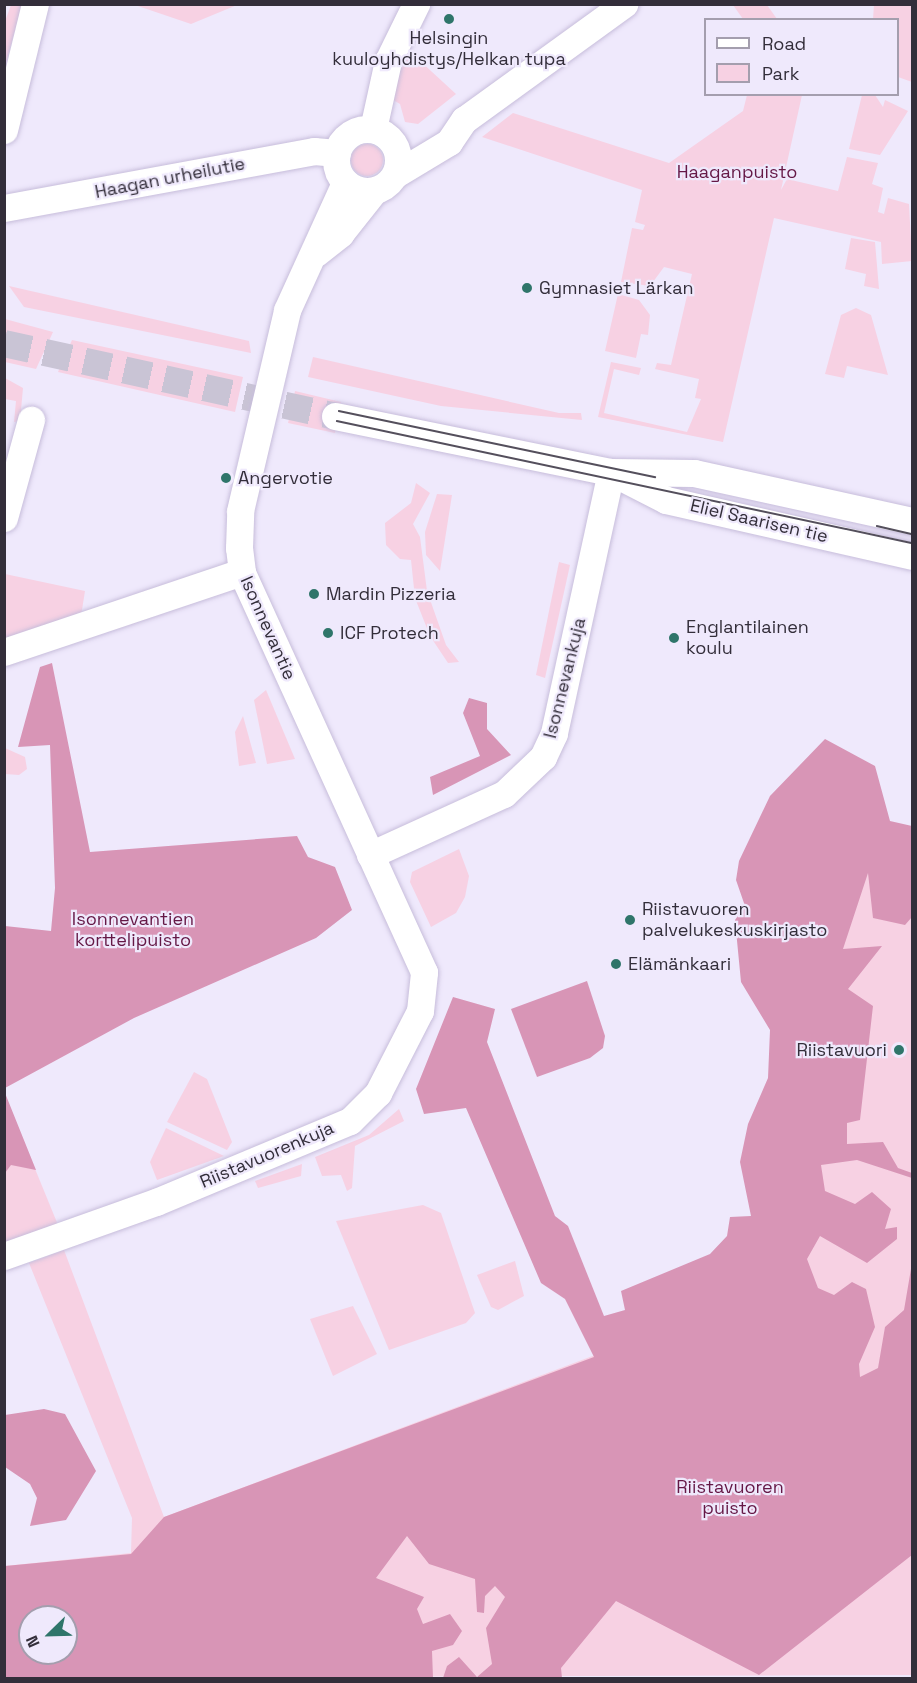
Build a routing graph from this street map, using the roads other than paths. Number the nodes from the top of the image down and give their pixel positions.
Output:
1 (35, 4) edge
2 (416, 4) edge
3 (624, 4) edge
4 (373, 129) junction
5 (4, 130) edge
6 (337, 153) junction
7 (396, 160) junction
8 (345, 183) junction
9 (374, 191) junction
10 (4, 208) edge
11 (316, 253) junction
12 (335, 416) tunnel mouth
13 (31, 420) dead end
14 (611, 472) junction
15 (4, 518) edge
16 (912, 521) edge
17 (912, 556) edge
18 (242, 572) junction
19 (4, 652) edge
20 (370, 855) junction
21 (416, 954) joint
22 (4, 1256) edge

1 - 5 street
2 - 4 street
3 - 7 street
4 - 6 street
4 - 7 street
6 - 8 street
6 - 10 street, Haagan urheilutie
7 - 9 street
8 - 9 street
8 - 11 street, Isonnevantie
9 - 11 street, Isonnevantie
11 - 18 street, Isonnevantie
12 - 14 street, Eliel Saarisen tie
13 - 15 street
14 - 16 street, Eliel Saarisen tie
14 - 17 street, Eliel Saarisen tie
14 - 20 street, Isonnevankuja
18 - 19 street
18 - 20 street, Isonnevantie
20 - 21 street, Isonnevantie
21 - 22 street, Riistavuorenkuja

